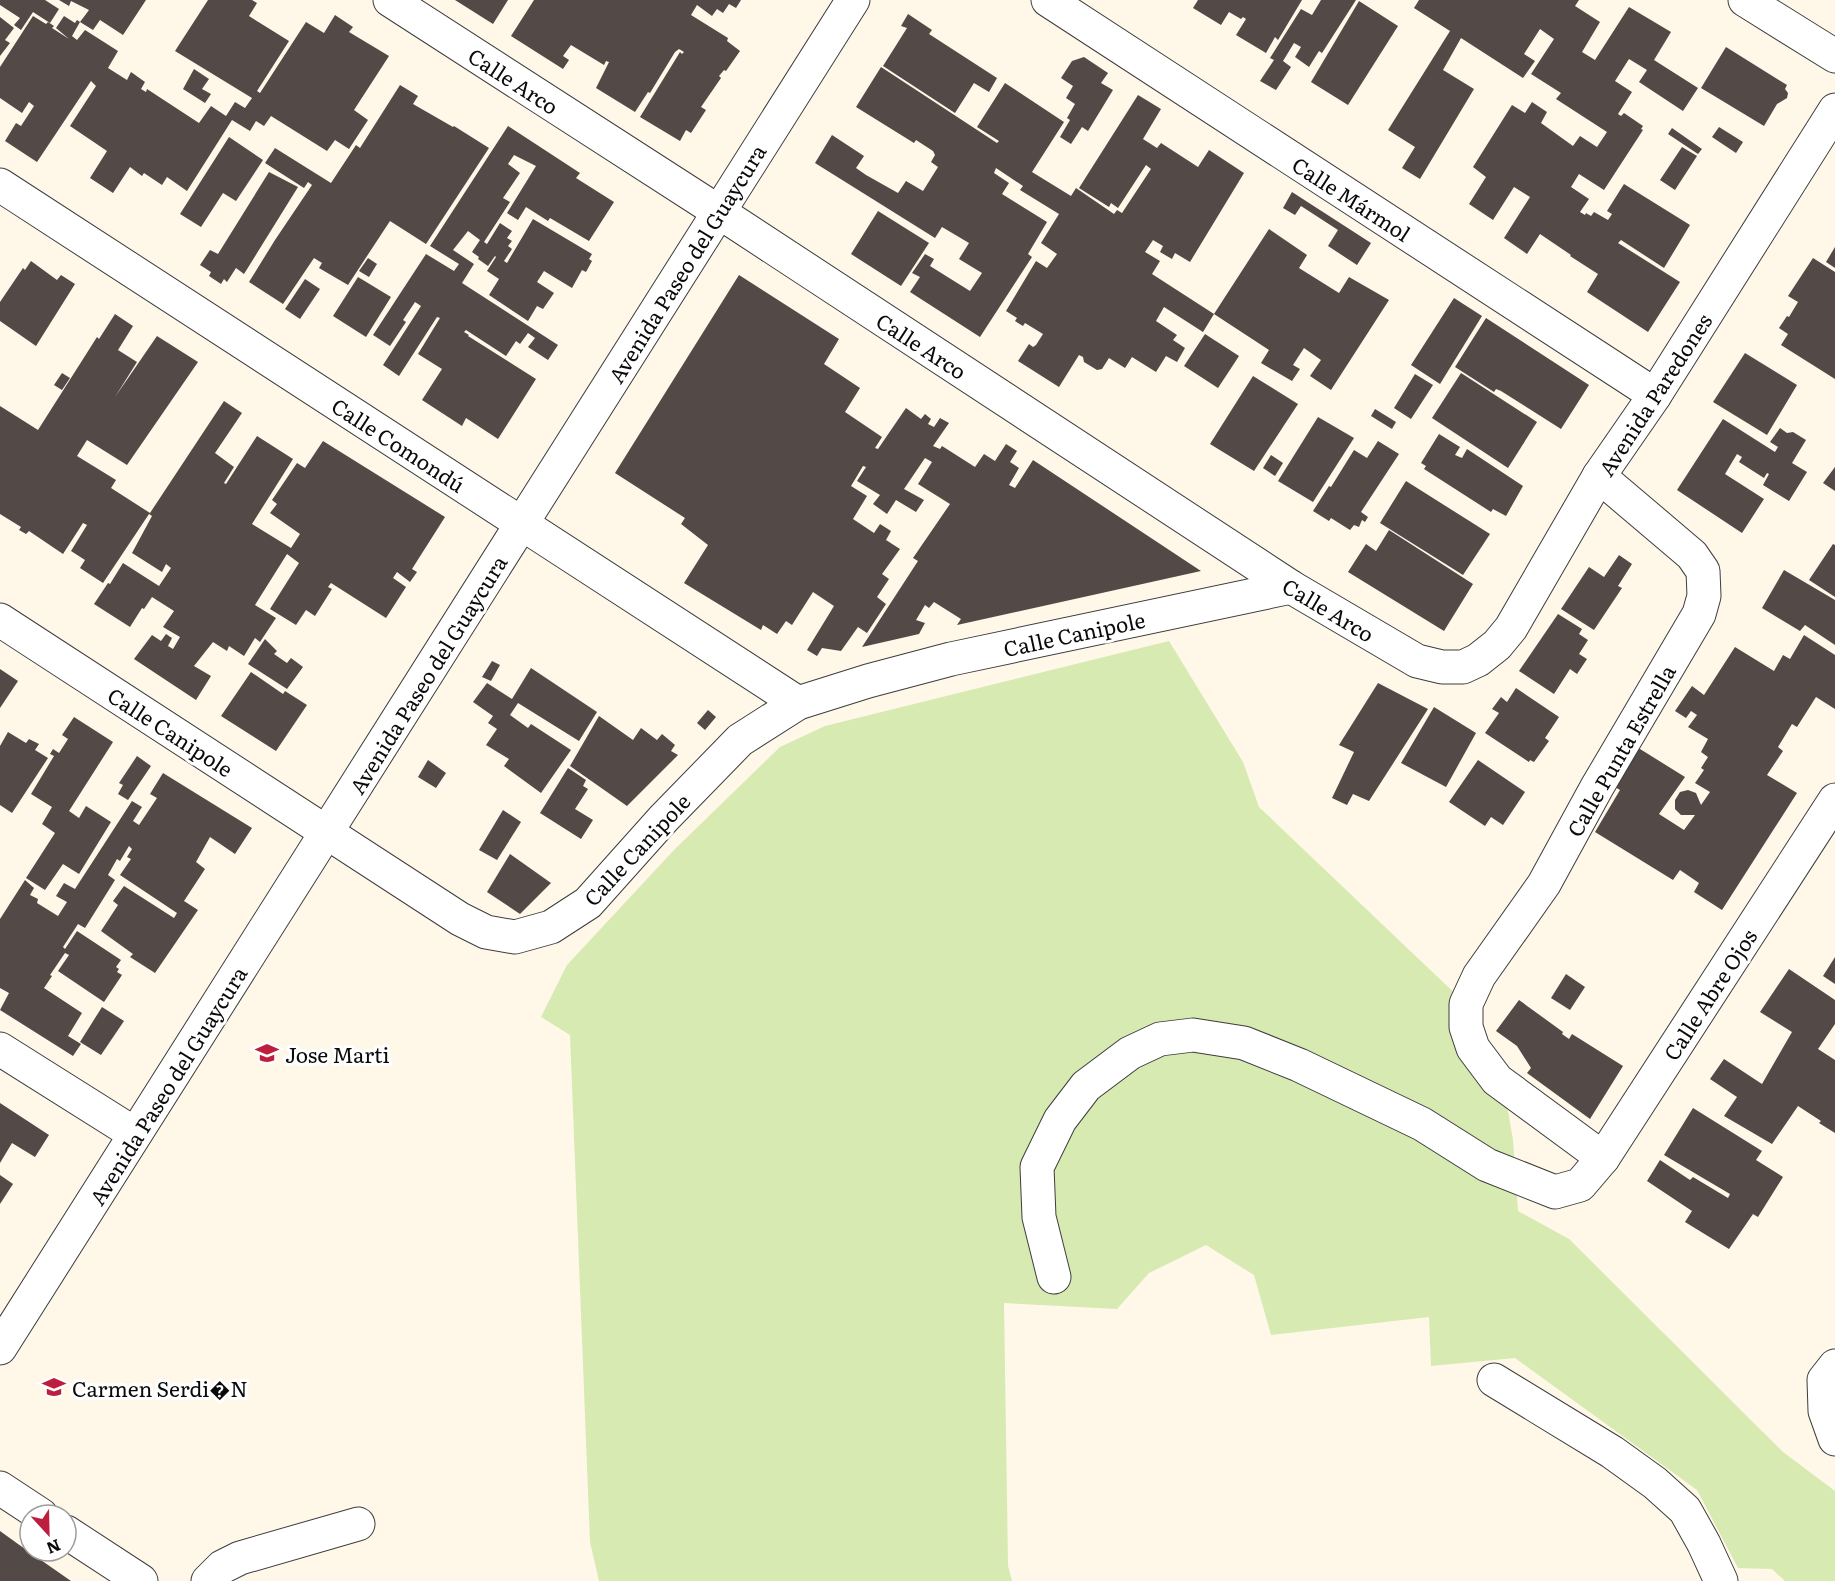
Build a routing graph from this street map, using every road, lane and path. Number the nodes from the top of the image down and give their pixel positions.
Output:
1 (390, 0) edge
2 (853, 0) edge
3 (1048, 0) edge
4 (1745, 0) edge
5 (1835, 56) edge
6 (1835, 110) edge
7 (0, 185) edge
8 (719, 212) junction
9 (1655, 395) junction
10 (1599, 476) junction
11 (522, 524) junction
12 (1291, 587) junction
13 (0, 620) edge
14 (1463, 667) joint
15 (798, 703) junction
16 (1835, 800) edge
17 (327, 832) junction
18 (0, 1048) edge
19 (135, 1134) junction
20 (1603, 1158) junction
21 (1054, 1277) dead end
22 (0, 1348) edge
23 (1835, 1366) edge
24 (1494, 1380) dead end
25 (1835, 1438) edge
26 (0, 1488) edge
27 (23, 1503) edge
28 (358, 1524) dead end
29 (78, 1540) edge
30 (141, 1581) edge
31 (208, 1581) edge
32 (1721, 1581) edge

1 - 8 street, Calle Arco
2 - 8 street, Avenida Paseo del Guaycura
3 - 9 street, Calle Mármol
4 - 5 street
6 - 9 street, Avenida Paredones
7 - 11 street, Calle Comondú
8 - 11 street, Avenida Paseo del Guaycura
8 - 12 street, Calle Arco
9 - 10 street, Avenida Paredones
10 - 14 street, Avenida Paredones
10 - 20 street, Calle Punta Estrella
11 - 15 street, Calle Comondú
11 - 17 street, Avenida Paseo del Guaycura
12 - 14 street, Calle Arco
12 - 15 street, Calle Canipole
13 - 17 street, Calle Canipole
15 - 17 street, Calle Canipole
16 - 20 street, Calle Abre Ojos
17 - 19 street, Avenida Paseo del Guaycura
18 - 19 street
19 - 22 street, Avenida Paseo del Guaycura
20 - 21 street, Calle Abre Ojos
23 - 25 street
24 - 32 street
26 - 27 street
28 - 31 street
29 - 30 street

